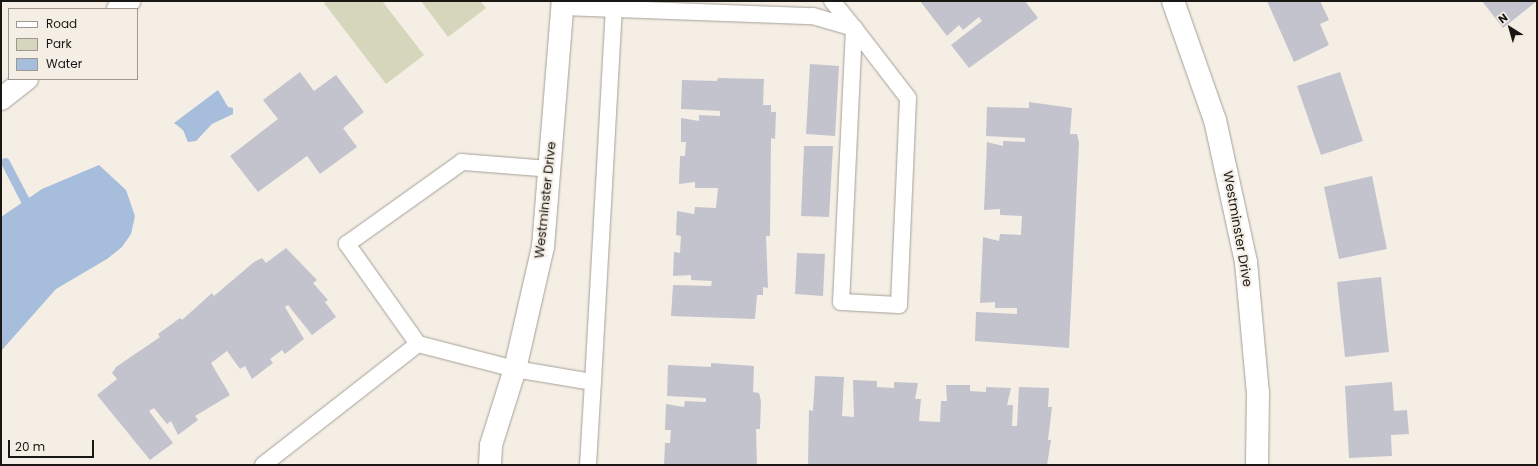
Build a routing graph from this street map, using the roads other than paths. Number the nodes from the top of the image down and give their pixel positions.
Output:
1 (129, 1) edge
2 (726, 1) edge
3 (832, 1) edge
4 (1173, 1) edge
5 (563, 4) edge
6 (668, 7) edge
7 (119, 8) edge
8 (614, 10) junction
9 (709, 14) junction
10 (854, 28) junction
11 (26, 80) edge
12 (1, 99) edge
13 (551, 169) junction
14 (418, 344) junction
15 (516, 369) junction
16 (593, 382) junction
17 (264, 465) edge
18 (490, 465) edge
19 (588, 465) edge
20 (1257, 465) edge

1 - 7 street
2 - 9 lane
3 - 10 lane
4 - 20 street, Westminster Drive
5 - 8 lane
5 - 13 street, Westminster Drive
6 - 8 lane
6 - 9 lane
8 - 16 lane
9 - 10 lane
10 - 10 lane
11 - 12 street
13 - 14 lane
13 - 15 street, Westminster Drive
14 - 15 lane
14 - 17 lane
15 - 16 lane
15 - 18 street, Westminster Drive
16 - 19 lane

